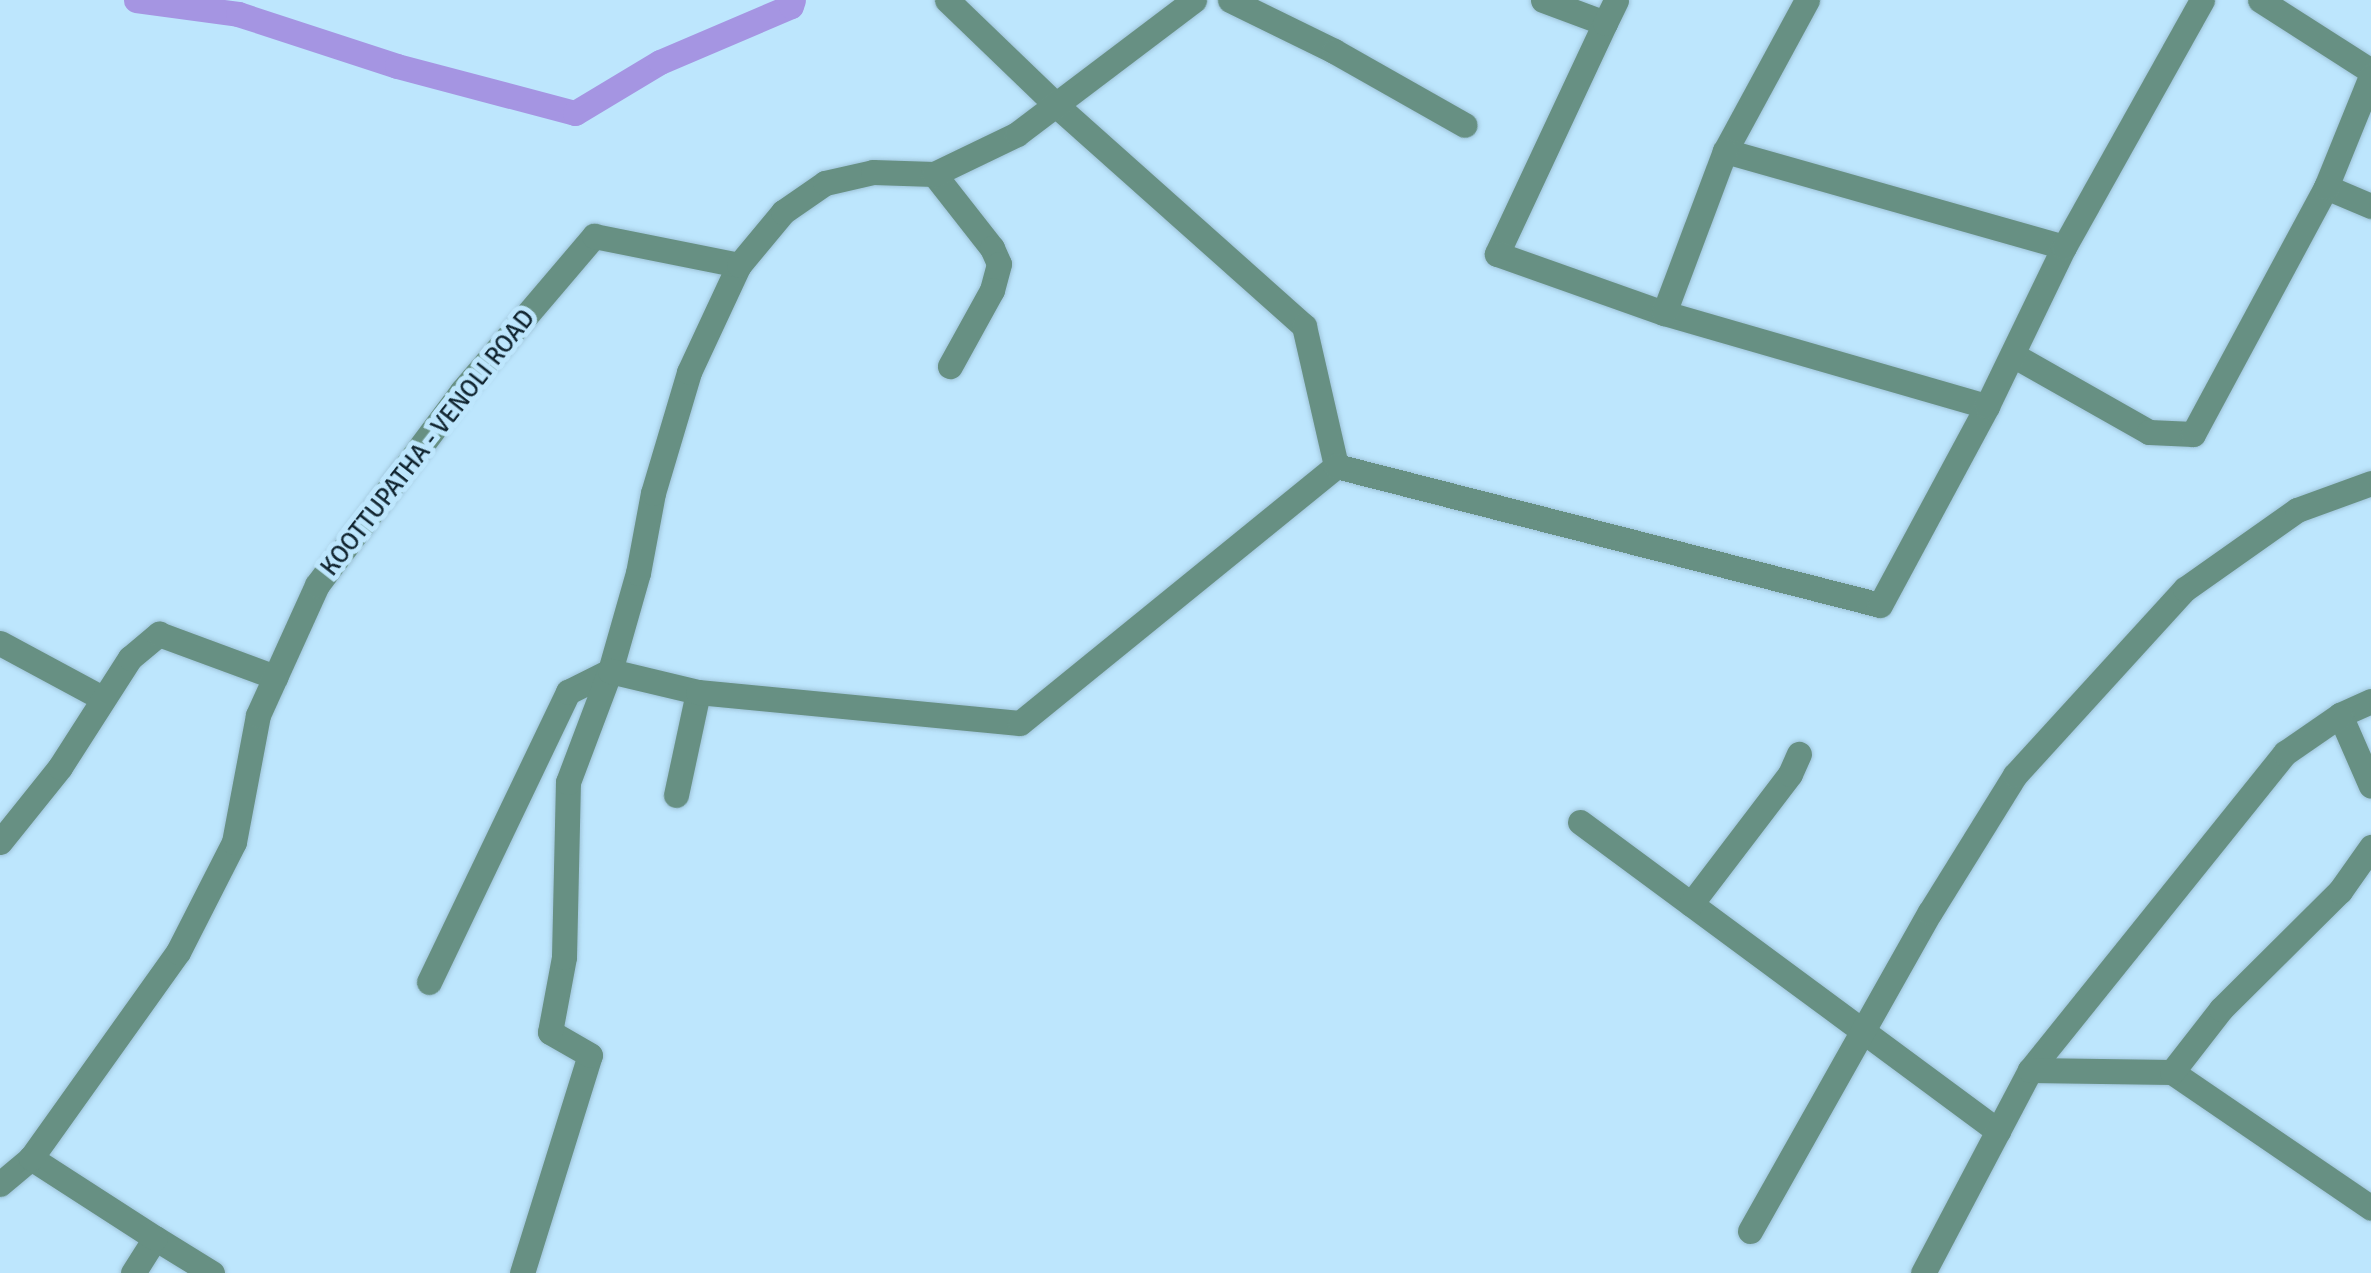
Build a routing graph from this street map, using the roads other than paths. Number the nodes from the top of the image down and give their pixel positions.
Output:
1 (946, 0) edge
2 (1194, 0) edge
3 (1230, 0) edge
4 (1543, 0) edge
5 (1807, 0) edge
6 (2202, 0) edge
7 (2260, 0) edge
8 (1610, 12) edge
9 (2371, 74) edge
10 (1057, 106) junction
11 (1466, 126) dead end
12 (1726, 151) junction
13 (934, 174) junction
14 (2326, 188) junction
15 (2371, 206) edge
16 (2064, 247) junction
17 (738, 265) junction
18 (1664, 313) junction
19 (2013, 355) junction
20 (950, 366) dead end
21 (1987, 406) junction
22 (1336, 466) junction
23 (2371, 482) edge
24 (0, 643) edge
25 (610, 671) junction
26 (275, 678) junction
27 (698, 692) junction
28 (102, 698) junction
29 (2371, 701) edge
30 (2340, 715) junction
31 (1799, 754) dead end
32 (2371, 786) edge
33 (676, 795) dead end
34 (1580, 822) dead end
35 (0, 842) edge
36 (2371, 847) edge
37 (1691, 904) junction
38 (429, 982) dead end
39 (1864, 1032) junction
40 (2030, 1070) junction
41 (2172, 1072) junction
42 (1998, 1131) junction
43 (31, 1158) junction
44 (0, 1184) edge
45 (2371, 1208) edge
46 (1750, 1231) dead end
47 (155, 1238) junction
48 (133, 1273) edge
49 (212, 1273) edge
50 (522, 1273) edge
51 (1923, 1273) edge

1 - 10 street
2 - 10 street
3 - 11 street
4 - 8 street
5 - 12 street
6 - 16 street
7 - 9 street
8 - 18 street
9 - 14 street
10 - 13 street
10 - 22 street
12 - 16 street
12 - 18 street
13 - 17 street
13 - 20 street
14 - 15 street
14 - 19 street
16 - 19 street
17 - 25 street
17 - 26 street, KOOTTUPATHA - VENOLI ROAD
18 - 21 street
19 - 21 street
21 - 22 street
22 - 27 street
23 - 39 street
24 - 28 street
25 - 27 street
25 - 38 street
25 - 50 street
26 - 28 street
26 - 43 street, KOOTTUPATHA - VENOLI ROAD
27 - 33 street
28 - 35 street
29 - 30 street
30 - 32 street
30 - 40 street
31 - 37 street
34 - 37 street
36 - 41 street
37 - 39 street
39 - 42 street
39 - 46 street
40 - 41 street
40 - 42 street
41 - 45 street
42 - 51 street
43 - 44 street, KOOTTUPATHA - VENOLI ROAD
43 - 47 street
47 - 48 street
47 - 49 street

